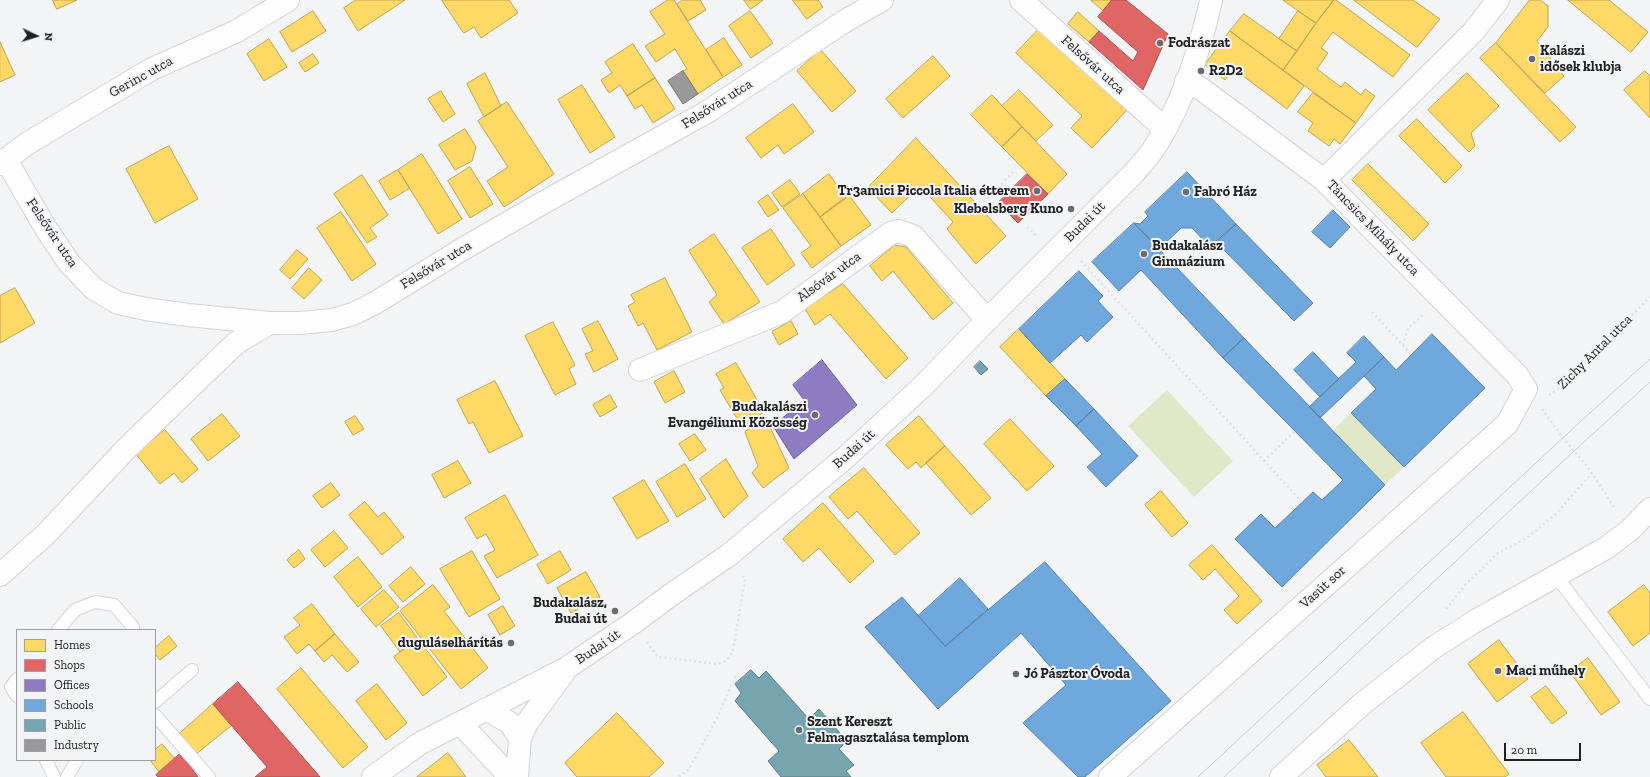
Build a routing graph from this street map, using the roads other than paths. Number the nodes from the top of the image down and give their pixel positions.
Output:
1 (288, 0) edge
2 (882, 0) edge
3 (1021, 0) edge
4 (1211, 0) edge
5 (1498, 0) edge
6 (1186, 82) junction
7 (1165, 129) junction
8 (3, 162) edge
9 (1324, 180) junction
10 (987, 320) junction
11 (270, 323) junction
12 (640, 370) dead end
13 (1535, 393) joint
14 (1650, 509) edge
15 (0, 575) edge
16 (1556, 576) junction
17 (59, 629) edge
18 (133, 629) edge
19 (565, 669) junction
20 (192, 670) dead end
21 (16, 680) edge
22 (16, 694) edge
23 (1650, 698) edge
24 (156, 701) edge
25 (486, 708) junction
26 (156, 716) edge
27 (460, 723) junction
28 (520, 738) junction
29 (46, 761) edge
30 (76, 761) edge
31 (54, 777) edge
32 (66, 777) edge
33 (209, 777) edge
34 (373, 777) edge
35 (510, 777) edge
36 (517, 777) edge
37 (1110, 777) edge
38 (1281, 777) edge

1 - 8 street, Gerinc utca
2 - 11 street, Felsővár utca
3 - 7 street, Felsővár utca
4 - 6 street, Budai út
5 - 9 street, Táncsics Mihály utca
6 - 7 street, Budai út
6 - 9 street
7 - 10 street, Budai út
8 - 11 street, Felsővár utca
9 - 13 street, Táncsics Mihály utca
10 - 12 street, Alsóvár utca
10 - 19 street, Budai út
11 - 15 street
13 - 37 street, Vasút sor
14 - 16 street
16 - 23 lane
16 - 38 street
17 - 18 lane
19 - 25 street, Budai út
19 - 28 street
20 - 24 lane
21 - 22 lane
25 - 27 street, Budai út
25 - 28 street
26 - 33 lane
27 - 34 street, Budai út
27 - 35 street
28 - 36 street
29 - 31 lane
30 - 32 lane

